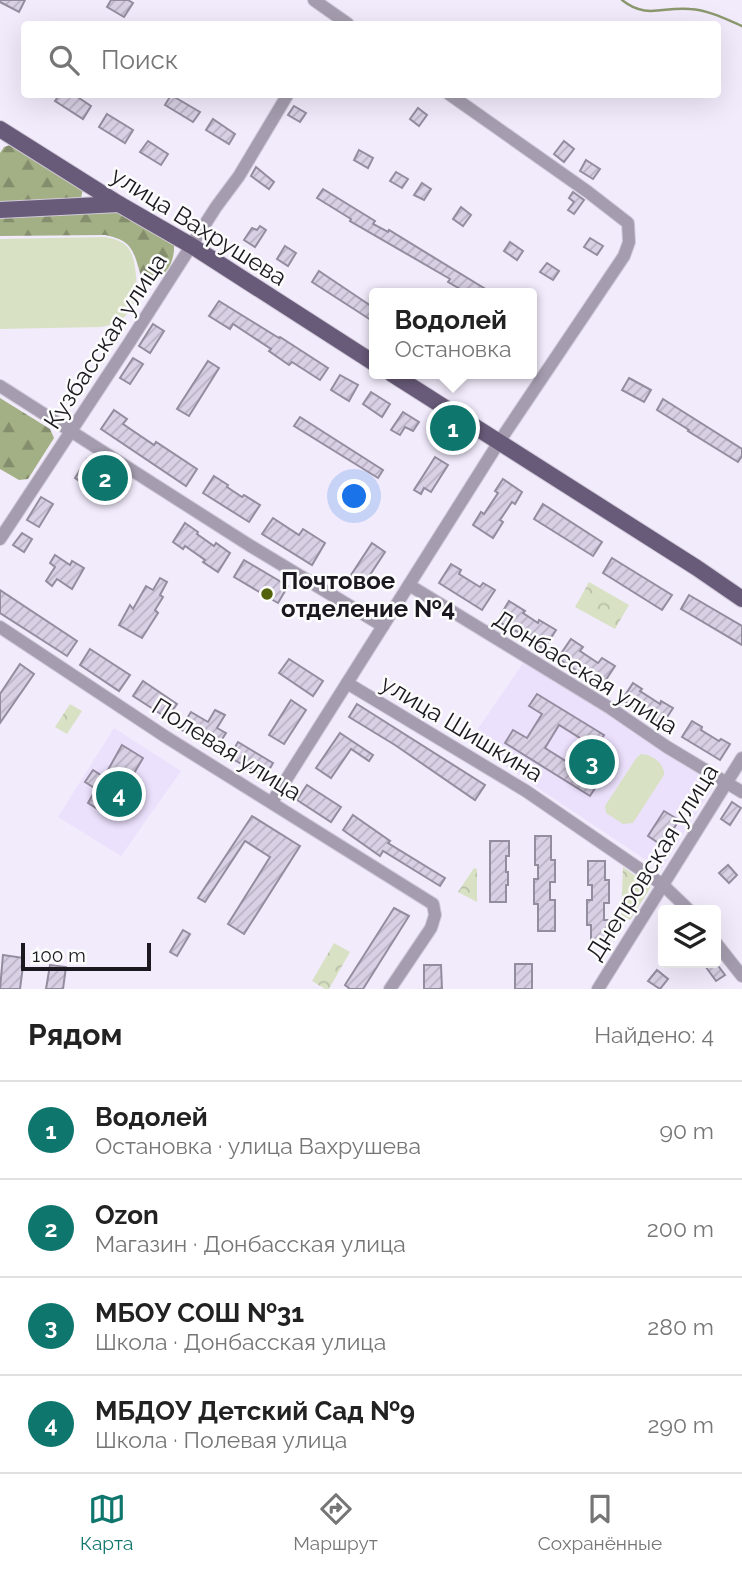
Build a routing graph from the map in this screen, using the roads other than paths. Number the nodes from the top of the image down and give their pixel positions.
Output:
1 (314, 0) edge
2 (333, 20) edge
3 (286, 98) edge
4 (455, 98) edge
5 (0, 129) edge
6 (119, 204) junction
7 (0, 210) edge
8 (192, 246) junction
9 (369, 360) edge
10 (400, 379) edge
11 (0, 386) edge
12 (72, 431) junction
13 (499, 442) junction
14 (0, 539) edge
15 (409, 585) junction
16 (742, 598) edge
17 (383, 626) junction
18 (0, 627) edge
19 (347, 683) junction
20 (742, 758) edge
21 (726, 784) junction
22 (742, 792) edge
23 (272, 802) junction
24 (663, 885) junction
25 (684, 905) edge
26 (721, 949) edge
27 (742, 976) edge
28 (390, 989) edge
29 (598, 989) edge

1 - 2 street
3 - 8 street, Кузбасская улица
4 - 13 street
5 - 6 main road, улица Вахрушева
6 - 7 main road
6 - 8 main road, улица Вахрушева
8 - 9 main road, улица Вахрушева
8 - 12 street, Кузбасская улица
10 - 13 main road
11 - 12 street
12 - 14 street, Кузбасская улица
12 - 17 street
13 - 15 street
13 - 16 main road
15 - 17 street
15 - 21 street, Донбасская улица
17 - 19 street
18 - 23 street, Полевая улица
19 - 23 street
19 - 24 street, улица Шишкина
20 - 21 street, Днепровская улица
21 - 22 street, Донбасская улица
21 - 24 street, Днепровская улица
23 - 28 street, Полевая улица
24 - 25 street, улица Шишкина
24 - 29 street, Днепровская улица
26 - 27 street

